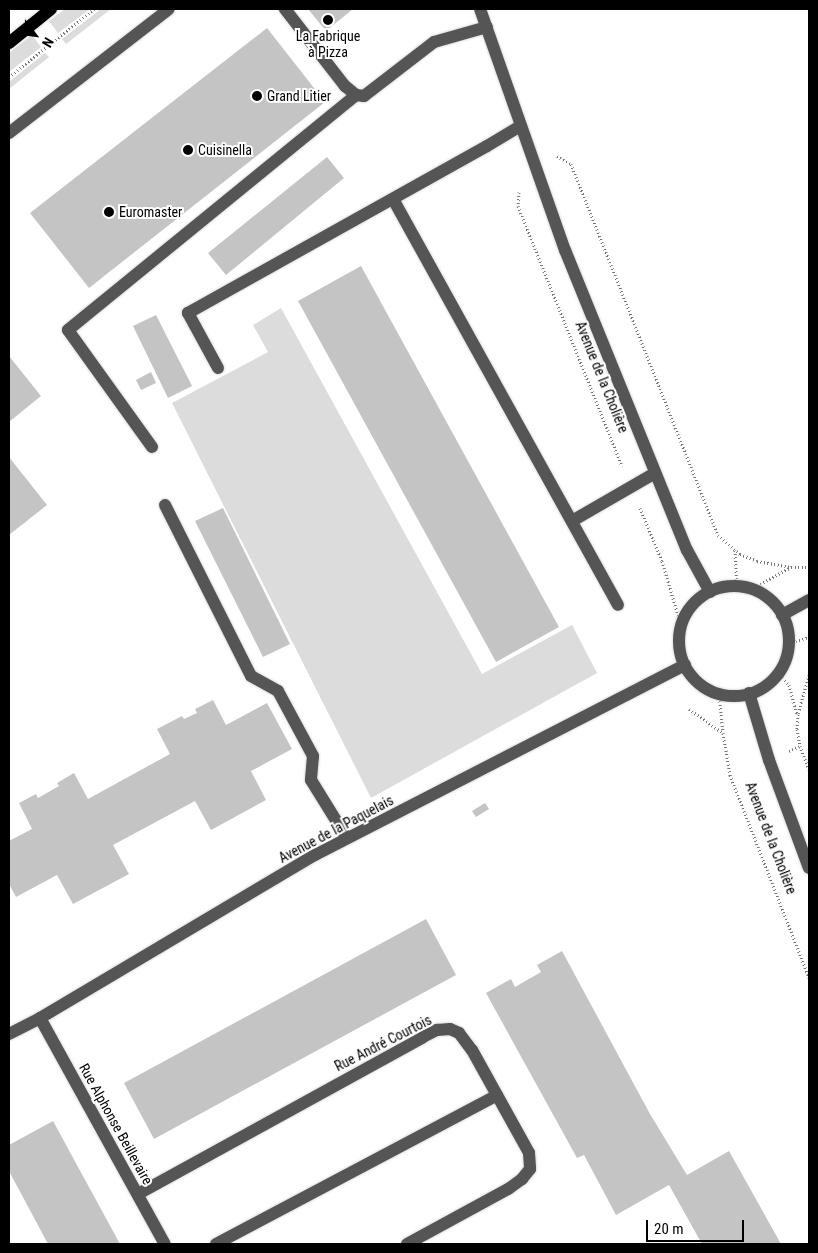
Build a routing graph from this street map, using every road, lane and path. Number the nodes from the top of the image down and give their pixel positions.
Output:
1 (51, 9) edge
2 (94, 9) edge
3 (169, 9) edge
4 (285, 9) edge
5 (480, 9) edge
6 (487, 28) junction
7 (9, 43) edge
8 (9, 77) edge
9 (356, 95) junction
10 (522, 130) junction
11 (9, 133) edge
12 (519, 188) dead end
13 (393, 199) junction
14 (218, 368) dead end
15 (152, 447) dead end
16 (655, 473) junction
17 (631, 486) junction
18 (165, 506) dead end
19 (572, 521) junction
20 (735, 550) junction
21 (791, 566) junction
22 (809, 567) edge
23 (737, 586) junction
24 (751, 589) junction
25 (710, 592) junction
26 (809, 600) edge
27 (618, 605) dead end
28 (782, 615) junction
29 (681, 625) junction
30 (809, 637) edge
31 (788, 643) junction
32 (685, 665) junction
33 (778, 672) junction
34 (809, 675) edge
35 (749, 693) junction
36 (719, 694) junction
37 (689, 710) dead end
38 (798, 714) junction
39 (722, 733) junction
40 (809, 769) edge
41 (347, 838) junction
42 (809, 868) edge
43 (809, 978) edge
44 (40, 1018) junction
45 (9, 1034) edge
46 (497, 1095) junction
47 (138, 1194) junction
48 (165, 1244) edge
49 (216, 1244) edge
50 (407, 1244) edge

1 - 7 main road
2 - 8 path
3 - 11 street
4 - 9 street
5 - 6 street, Avenue de la Cholière
6 - 9 street
6 - 10 street, Avenue de la Cholière
9 - 15 street
10 - 13 street
10 - 16 street, Avenue de la Cholière
10 - 20 path
12 - 17 path, Avenue de la Cholière
13 - 14 street
13 - 19 street
16 - 17 street
16 - 25 street, Avenue de la Cholière
17 - 19 street
17 - 29 path, Avenue de la Cholière
18 - 41 street
19 - 27 street
20 - 21 path
20 - 23 path
21 - 22 path
21 - 24 path
23 - 24 street
23 - 25 street
24 - 28 street
25 - 29 street
26 - 28 street
28 - 31 street
29 - 32 street
30 - 31 path
31 - 33 street
32 - 36 street
32 - 41 street, Avenue de la Paquelais
33 - 35 street
33 - 38 path
34 - 38 path
35 - 36 street
35 - 42 street, Avenue de la Cholière
36 - 39 path, Avenue de la Cholière
37 - 39 path
38 - 40 path
39 - 43 path, Avenue de la Cholière
41 - 44 street, Avenue de la Paquelais
44 - 45 street, Avenue de la Paquelais
44 - 47 street, Rue Alphonse Beillevaire
46 - 47 street, Rue André Courtois
46 - 49 street
46 - 50 street, Rue André Courtois
47 - 48 street, Rue Alphonse Beillevaire

